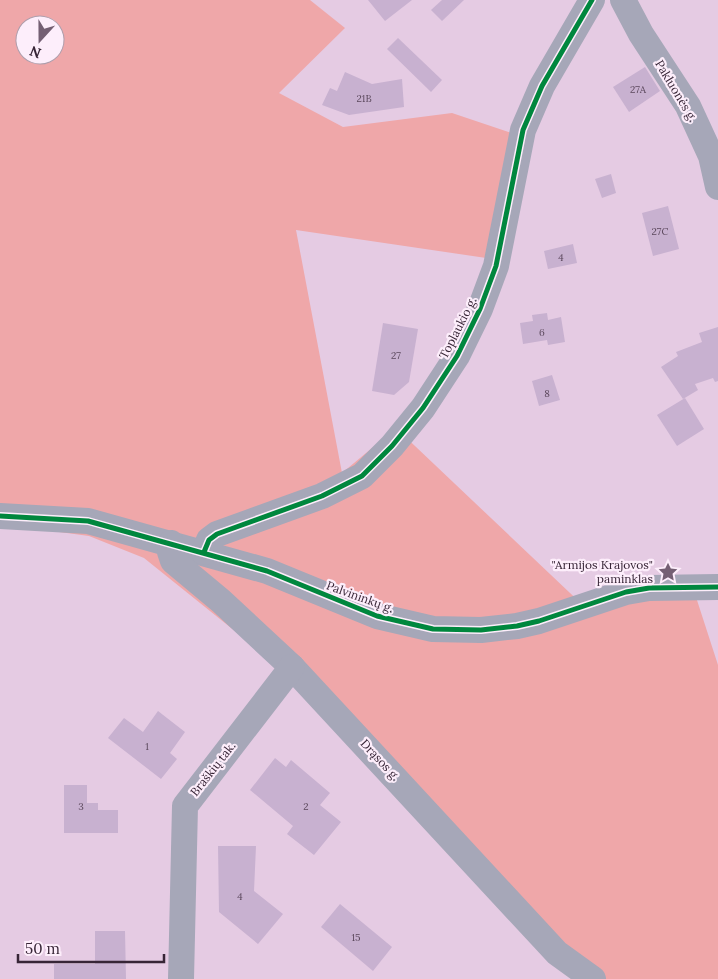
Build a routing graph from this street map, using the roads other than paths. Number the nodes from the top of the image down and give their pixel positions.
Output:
1 (592, 0) edge
2 (622, 0) edge
3 (718, 187) edge
4 (0, 516) edge
5 (171, 544) junction
6 (204, 552) junction
7 (718, 587) edge
8 (292, 667) junction
9 (181, 979) edge
10 (592, 979) edge

1 - 6 street, Toplaukio g.
2 - 3 street, Pakluonės g.
4 - 5 street, Palvininkų g.
5 - 6 street, Palvininkų g.
5 - 8 street, Drąsos g.
6 - 7 street, Palvininkų g.
8 - 9 street, Braškių tak.
8 - 10 street, Drąsos g.

